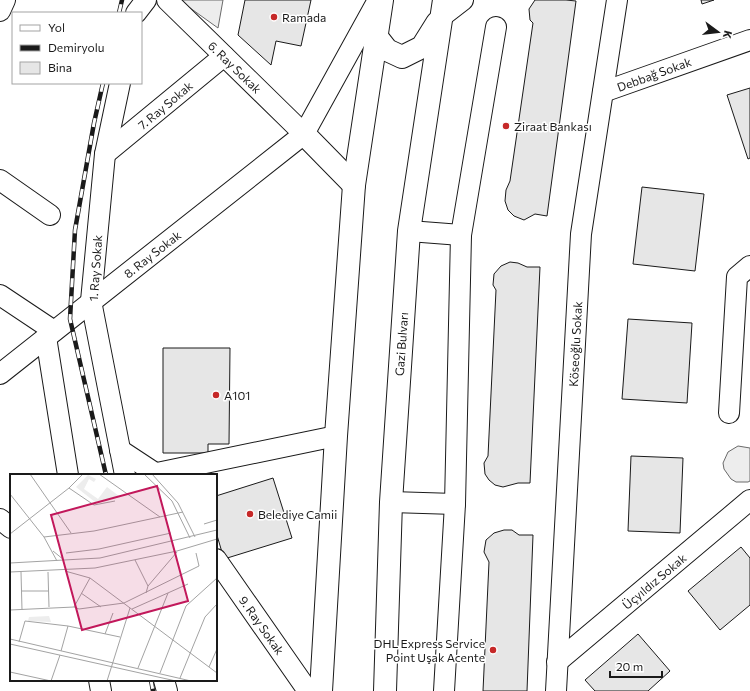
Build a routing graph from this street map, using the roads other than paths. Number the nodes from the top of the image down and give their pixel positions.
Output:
1 (5, 0) edge
2 (146, 0) edge
3 (167, 0) edge
4 (378, 0) edge
5 (382, 0) edge
6 (463, 0) edge
7 (617, 0) edge
8 (443, 8) edge
9 (0, 10) edge
10 (137, 12) edge
11 (496, 28) dead end
12 (376, 36) junction
13 (750, 40) edge
14 (224, 56) junction
15 (120, 84) edge
16 (603, 92) junction
17 (304, 134) junction
18 (105, 154) junction
19 (0, 180) edge
20 (354, 185) junction
21 (50, 216) dead end
22 (409, 231) junction
23 (461, 235) junction
24 (750, 266) edge
25 (0, 295) edge
26 (92, 301) junction
27 (50, 334) junction
28 (0, 374) edge
29 (729, 413) dead end
30 (336, 436) junction
31 (120, 450) junction
32 (68, 474) edge
33 (125, 474) edge
34 (157, 474) edge
35 (750, 500) edge
36 (390, 502) junction
37 (455, 504) junction
38 (0, 519) edge
39 (10, 527) edge
40 (217, 560) edge
41 (557, 662) junction
42 (99, 681) edge
43 (164, 681) edge
44 (101, 691) edge
45 (167, 691) edge
46 (308, 691) edge
47 (322, 691) edge
48 (385, 691) edge
49 (444, 691) edge
50 (556, 691) edge

1 - 9 street
2 - 10 street
3 - 14 street, 6. Ray Sokak
4 - 17 street
5 - 12 highway
6 - 8 street
7 - 16 street, Köseoğlu Sokak
8 - 12 highway
8 - 22 highway, Gazi Bulvarı
11 - 23 street
12 - 20 highway
13 - 16 street, Debbağ Sokak
14 - 17 street, 6. Ray Sokak
14 - 18 street, 7. Ray Sokak
15 - 18 street, 1. Ray Sokak
16 - 41 street, Köseoğlu Sokak
17 - 20 highway
17 - 26 street, 8. Ray Sokak
18 - 26 street, 1. Ray Sokak
19 - 21 street
20 - 30 highway
22 - 23 street
22 - 36 highway, Gazi Bulvarı
23 - 37 street
24 - 29 street
25 - 27 street
26 - 27 street, 8. Ray Sokak
26 - 31 street, 1. Ray Sokak
27 - 28 street, 8. Ray Sokak
27 - 32 street
30 - 34 street
30 - 47 highway
31 - 33 street, 1. Ray Sokak
31 - 34 street
35 - 41 street, Üçyıldız Sokak
36 - 37 street
36 - 48 highway, Gazi Bulvarı
37 - 49 street
38 - 39 street
40 - 46 street, 9. Ray Sokak
41 - 50 street, Köseoğlu Sokak
42 - 44 street
43 - 45 street

